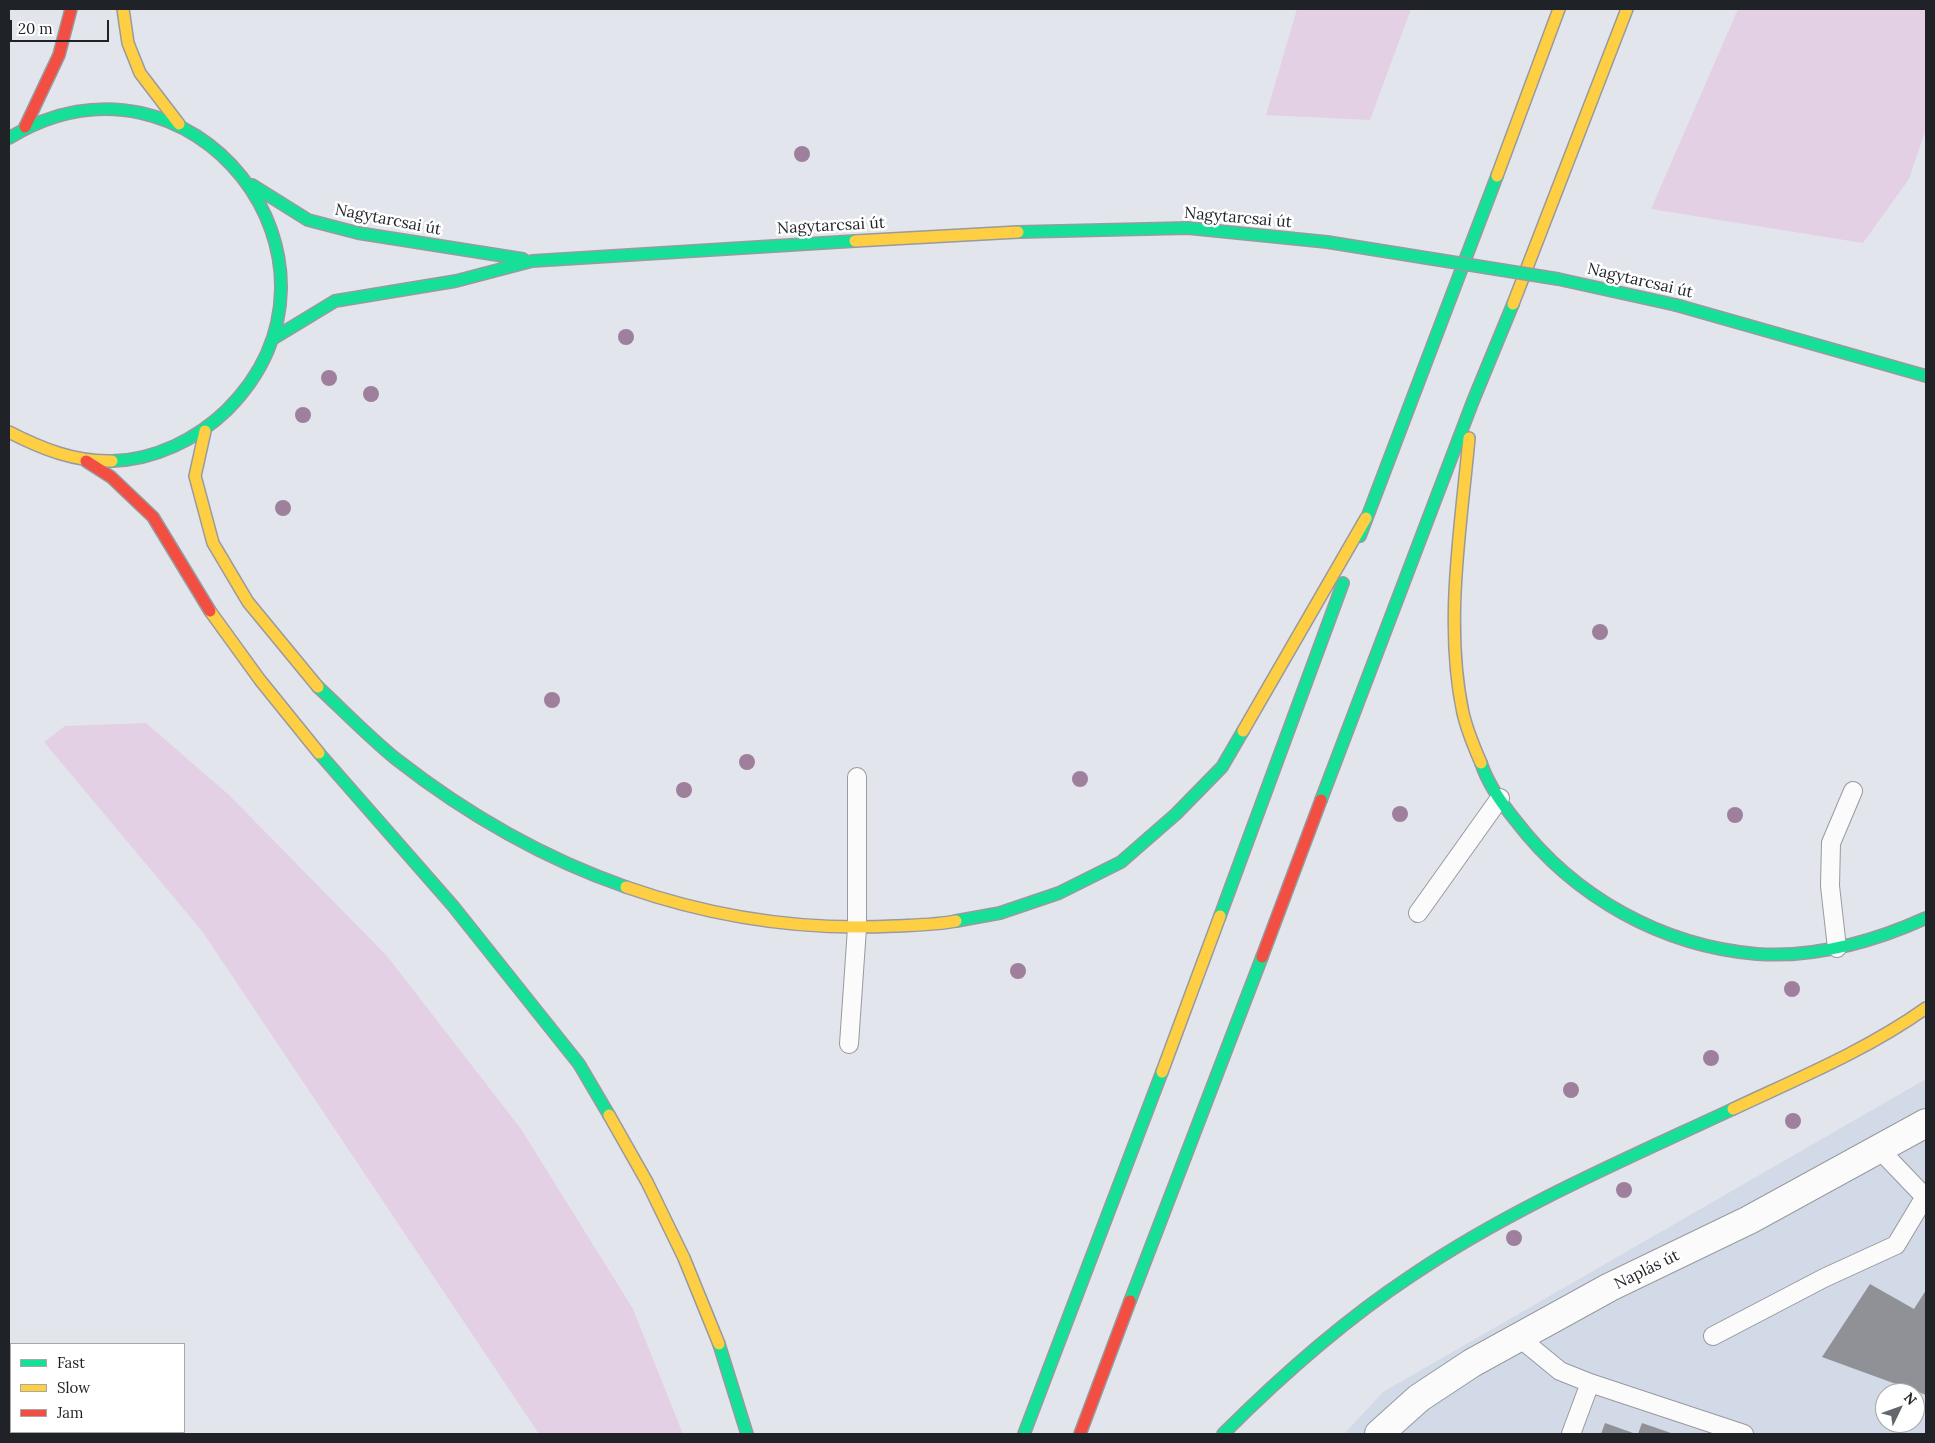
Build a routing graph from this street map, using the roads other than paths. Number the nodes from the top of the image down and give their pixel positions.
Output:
1 (71, 9) edge
2 (123, 9) edge
3 (1559, 9) edge
4 (1627, 9) edge
5 (179, 124) junction
6 (25, 126) junction
7 (9, 138) edge
8 (249, 182) junction
9 (532, 261) junction
10 (274, 338) junction
11 (1926, 376) edge
12 (1473, 402) junction
13 (205, 431) junction
14 (9, 432) edge
15 (86, 460) junction
16 (1366, 518) junction
17 (858, 777) dead end
18 (1853, 791) dead end
19 (1500, 798) junction
20 (1418, 913) dead end
21 (1926, 918) edge
22 (857, 928) junction
23 (1837, 948) junction
24 (1926, 1008) edge
25 (849, 1044) dead end
26 (1926, 1123) edge
27 (1880, 1150) junction
28 (1925, 1196) edge
29 (1713, 1336) dead end
30 (1521, 1338) junction
31 (1590, 1383) junction
32 (746, 1434) edge
33 (1024, 1434) edge
34 (1080, 1434) edge
35 (1223, 1434) edge
36 (1379, 1434) edge
37 (1571, 1434) edge
38 (1744, 1434) edge

1 - 6 main road, Nagytarcsai út
2 - 5 main road, Nagytarcsai út
3 - 16 main road
4 - 12 main road
5 - 6 main road, Nagytarcsai út
5 - 8 main road, Nagytarcsai út
6 - 7 main road, Nagytarcsai út
8 - 9 main road, Nagytarcsai út
8 - 10 main road, Nagytarcsai út
9 - 10 main road, Nagytarcsai út
9 - 11 main road, Nagytarcsai út, bridge
10 - 13 main road, Nagytarcsai út
12 - 19 main road
12 - 34 main road
13 - 15 main road, Nagytarcsai út
13 - 22 main road
14 - 15 main road, Nagytarcsai út
15 - 32 main road
16 - 22 main road
16 - 33 main road
17 - 22 lane
18 - 23 lane
19 - 20 lane
19 - 23 main road
21 - 23 main road
22 - 25 lane
24 - 35 main road
26 - 27 street, Naplás út
27 - 28 lane
27 - 30 street, Naplás út
28 - 29 lane
30 - 31 lane
30 - 36 street, Naplás út
31 - 37 lane
31 - 38 lane

